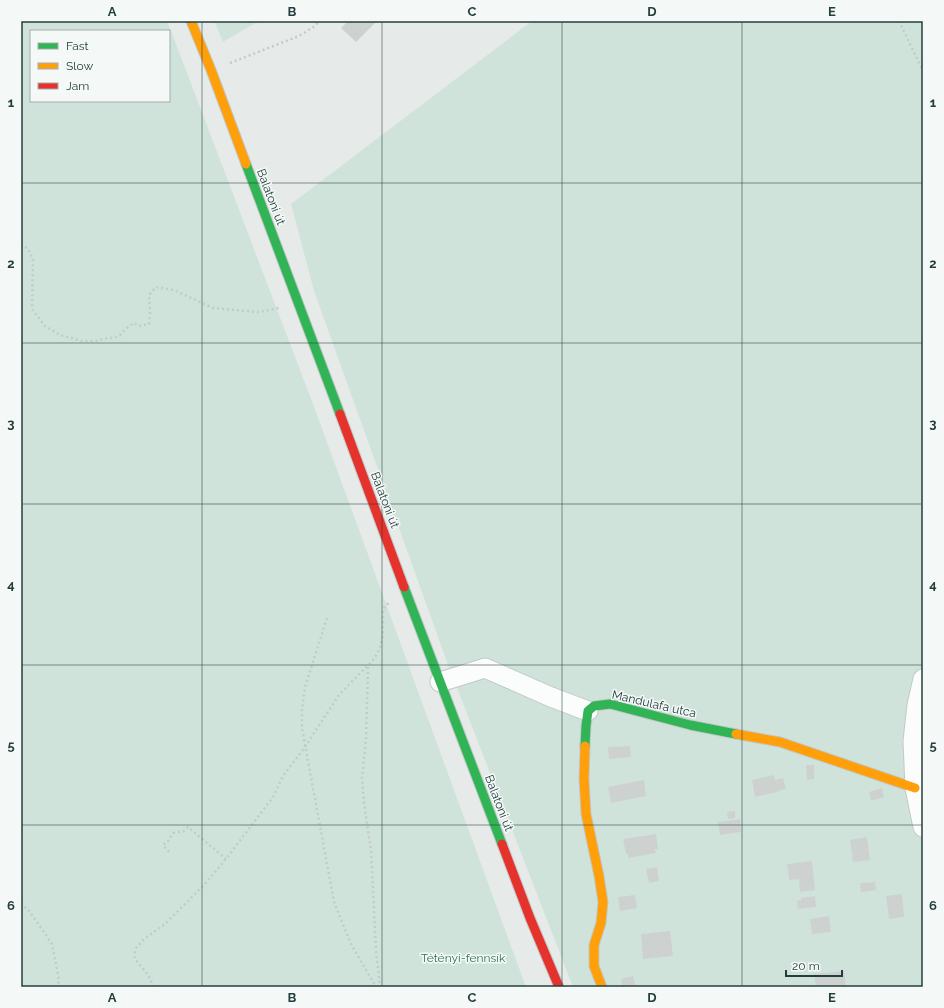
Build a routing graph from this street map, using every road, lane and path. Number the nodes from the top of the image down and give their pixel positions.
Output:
1 (192, 21) edge
2 (319, 21) edge
3 (899, 21) edge
4 (211, 70) junction
5 (923, 71) edge
6 (21, 244) edge
7 (299, 304) junction
8 (408, 595) junction
9 (327, 618) dead end
10 (368, 666) junction
11 (923, 679) edge
12 (440, 682) junction
13 (588, 711) junction
14 (305, 747) junction
15 (915, 788) junction
16 (923, 827) edge
17 (169, 852) dead end
18 (226, 859) junction
19 (21, 903) edge
20 (57, 987) edge
21 (154, 987) edge
22 (376, 987) edge
23 (380, 987) edge
24 (559, 987) edge
25 (602, 987) edge

1 - 4 main road, Balatoni út
2 - 4 path
3 - 5 path
4 - 7 main road, Balatoni út
6 - 7 path
7 - 8 main road, Balatoni út
8 - 10 path
8 - 12 main road, Balatoni út
9 - 14 path
10 - 14 path
10 - 23 path
11 - 15 street
12 - 13 street
12 - 24 main road, Balatoni út
13 - 15 main road, Mandulafa utca
13 - 25 main road
14 - 18 path
14 - 22 path
15 - 16 street
17 - 18 path
18 - 21 path
19 - 20 path

